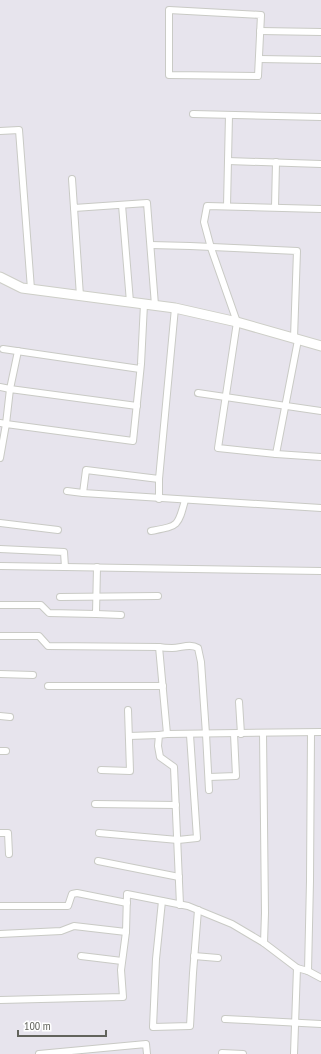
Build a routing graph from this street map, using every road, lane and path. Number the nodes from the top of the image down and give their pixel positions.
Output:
1 (260, 31) junction
2 (321, 32) edge
3 (259, 59) junction
4 (321, 60) edge
5 (193, 114) dead end
6 (229, 115) junction
7 (321, 117) edge
8 (0, 131) edge
9 (228, 161) junction
10 (276, 162) junction
11 (321, 164) edge
12 (72, 179) dead end
13 (122, 205) junction
14 (227, 206) junction
15 (74, 208) junction
16 (275, 208) junction
17 (321, 208) edge
18 (193, 244) dead end
19 (151, 246) junction
20 (211, 248) junction
21 (0, 277) edge
22 (31, 289) junction
23 (80, 296) junction
24 (130, 302) junction
25 (144, 304) junction
26 (155, 306) junction
27 (175, 308) junction
28 (237, 322) junction
29 (296, 339) junction
30 (321, 346) edge
31 (3, 349) dead end
32 (18, 351) junction
33 (140, 369) junction
34 (0, 387) edge
35 (10, 389) junction
36 (198, 393) dead end
37 (225, 396) junction
38 (137, 406) junction
39 (285, 407) junction
40 (321, 411) edge
41 (3, 423) edge
42 (276, 454) junction
43 (0, 457) edge
44 (321, 457) edge
45 (159, 479) junction
46 (67, 491) dead end
47 (83, 493) junction
48 (159, 499) junction
49 (185, 500) junction
50 (321, 508) edge
51 (0, 523) edge
52 (58, 530) dead end
53 (151, 531) dead end
54 (0, 549) edge
55 (0, 566) edge
56 (64, 566) junction
57 (97, 567) junction
58 (321, 571) edge
59 (96, 596) junction
60 (158, 596) dead end
61 (60, 597) dead end
62 (0, 605) edge
63 (96, 614) junction
64 (121, 615) dead end
65 (0, 636) edge
66 (159, 647) junction
67 (0, 674) edge
68 (33, 675) dead end
69 (48, 686) dead end
70 (163, 686) junction
71 (239, 702) dead end
72 (128, 710) dead end
73 (0, 716) edge
74 (10, 717) dead end
75 (321, 732) edge
76 (263, 733) junction
77 (311, 733) junction
78 (167, 734) junction
79 (206, 734) junction
80 (234, 734) junction
81 (241, 734) junction
82 (159, 735) junction
83 (190, 735) junction
84 (129, 736) junction
85 (100, 770) dead end
86 (209, 777) junction
87 (209, 790) dead end
88 (95, 804) dead end
89 (176, 805) junction
90 (0, 833) edge
91 (99, 833) dead end
92 (178, 840) junction
93 (9, 854) dead end
94 (98, 861) dead end
95 (179, 877) junction
96 (162, 901) junction
97 (127, 903) junction
98 (180, 905) junction
99 (0, 906) edge
100 (198, 910) junction
101 (126, 932) junction
102 (0, 934) edge
103 (264, 943) junction
104 (82, 956) dead end
105 (194, 956) junction
106 (218, 958) dead end
107 (122, 962) junction
108 (303, 970) junction
109 (321, 978) edge
110 (0, 1000) edge
111 (224, 1019) dead end
112 (295, 1023) junction
113 (321, 1024) edge
114 (82, 1052) edge
115 (222, 1053) dead end
116 (43, 1054) edge
117 (147, 1054) edge
118 (243, 1054) edge
119 (294, 1054) edge

1 - 2 street
1 - 3 street
1 - 3 street
3 - 4 street
5 - 6 street
6 - 7 street
6 - 9 street
8 - 22 street
9 - 10 street
9 - 14 street
10 - 11 street
10 - 16 street
12 - 15 street
13 - 15 street
13 - 19 street
13 - 24 street
14 - 16 street
14 - 20 street
15 - 23 street
16 - 17 street
18 - 20 street
19 - 20 street
19 - 26 street
20 - 28 street
20 - 29 street
21 - 22 main road
22 - 23 main road
23 - 24 main road
24 - 25 main road
25 - 26 main road
25 - 33 street
26 - 27 main road
27 - 28 main road
27 - 45 street
28 - 29 main road
28 - 37 street
29 - 30 main road
29 - 39 street
31 - 32 street
32 - 33 street
32 - 35 street
33 - 38 street
34 - 35 street
35 - 38 street
35 - 41 street
36 - 37 street
37 - 39 street
37 - 42 street
38 - 41 street
39 - 40 street
39 - 42 street
41 - 43 street
42 - 44 street
45 - 47 street
45 - 48 street
46 - 47 street
47 - 48 street
48 - 49 street
49 - 50 street
49 - 53 street
51 - 52 street
54 - 56 street
55 - 56 street
56 - 57 street
57 - 58 street
57 - 59 street
59 - 60 street
59 - 61 street
59 - 63 street
62 - 63 street
63 - 64 street
65 - 66 street
66 - 70 street
66 - 79 street
67 - 68 street
69 - 70 street
70 - 78 street
71 - 81 street
72 - 84 street
73 - 74 street
75 - 77 street
76 - 77 street
76 - 81 street
76 - 103 street
77 - 108 street
78 - 82 street
78 - 83 street
79 - 80 street
79 - 83 street
79 - 86 street
80 - 81 street
80 - 86 street
82 - 84 street
82 - 89 street
83 - 92 street
84 - 85 street
86 - 87 street
88 - 89 street
89 - 92 street
90 - 93 street
91 - 92 street
92 - 95 street
94 - 95 street
95 - 98 street
96 - 97 street
96 - 98 street
96 - 105 street
97 - 99 street
97 - 101 street
98 - 100 street
100 - 103 street
100 - 105 street
101 - 102 street
101 - 107 street
103 - 108 street
104 - 107 street
105 - 106 street
107 - 110 street
108 - 109 street
108 - 112 street
111 - 112 street
112 - 113 street
112 - 119 street
114 - 116 street
114 - 117 street
115 - 118 street

